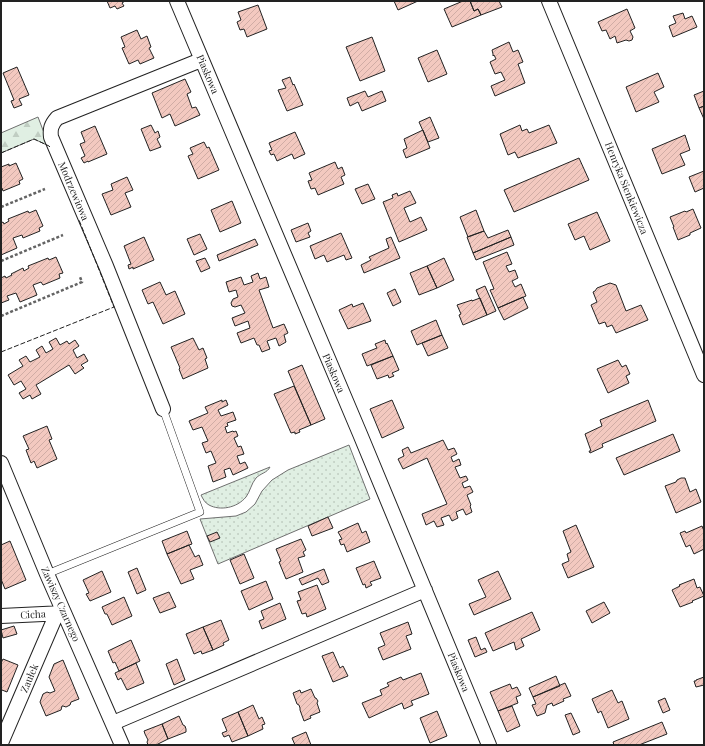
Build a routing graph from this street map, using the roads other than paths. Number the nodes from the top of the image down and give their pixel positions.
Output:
1 (177, 1) edge
2 (549, 1) edge
3 (201, 60) junction
4 (704, 375) edge
5 (163, 409) joint
6 (1, 463) edge
7 (47, 574) junction
8 (425, 590) junction
9 (60, 613) junction
10 (1, 616) edge
11 (113, 723) junction
12 (1, 743) edge
13 (122, 745) edge
14 (490, 745) edge

1 - 3 street, Piaskowa
2 - 4 street, Henryka Sienkiewicza
3 - 5 street, Modrzewiowa
3 - 8 street, Piaskowa
5 - 7 lane
6 - 7 street, Zawiszy Czarnego
7 - 9 street, Zawiszy Czarnego
8 - 11 street
8 - 14 street, Piaskowa
9 - 10 street, Cicha
9 - 11 street, Zawiszy Czarnego
9 - 12 street, Zaułek
11 - 13 street, Zawiszy Czarnego

